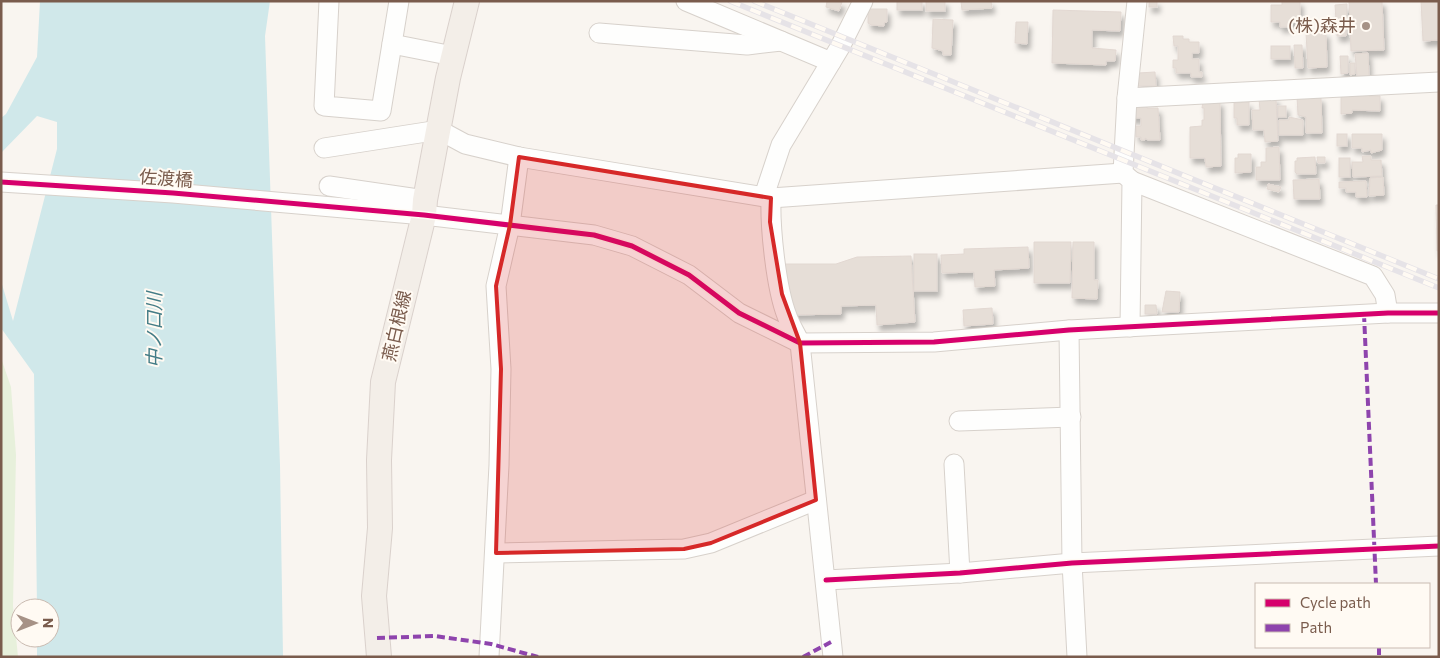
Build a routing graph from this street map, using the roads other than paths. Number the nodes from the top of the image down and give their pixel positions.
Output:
1 (329, 1) edge
2 (399, 1) edge
3 (467, 1) edge
4 (686, 1) edge
5 (863, 1) edge
6 (1137, 1) edge
7 (599, 34) dead end
8 (781, 41) junction
9 (392, 44) junction
10 (453, 56) junction
11 (831, 62) junction
12 (1439, 82) edge
13 (1127, 98) junction
14 (439, 130) junction
15 (324, 148) dead end
16 (519, 157) junction
17 (1127, 177) junction
18 (1, 182) edge
19 (329, 186) dead end
20 (767, 197) junction
21 (425, 207) junction
22 (510, 225) junction
23 (1388, 312) junction
24 (1439, 313) edge
25 (1130, 328) junction
26 (1069, 330) junction
27 (800, 343) junction
28 (1071, 417) junction
29 (959, 421) dead end
30 (954, 464) dead end
31 (816, 500) junction
32 (1439, 546) edge
33 (496, 553) junction
34 (1072, 563) junction
35 (960, 573) junction
36 (826, 580) junction
37 (379, 657) edge
38 (490, 657) edge
39 (833, 657) edge
40 (1077, 657) edge

1 - 9 street
2 - 9 street
3 - 10 main road, 燕白根線
4 - 8 street
5 - 11 street
6 - 13 street
7 - 8 street
8 - 11 street
9 - 10 street
10 - 14 main road, 燕白根線
11 - 20 street
12 - 13 street
13 - 17 street
14 - 15 street
14 - 16 street
14 - 21 main road, 燕白根線
16 - 20 street
16 - 22 street
17 - 20 street
17 - 23 street
17 - 25 street
18 - 21 street, 佐渡橋
19 - 21 street
20 - 27 street
21 - 22 street
21 - 37 main road, 燕白根線
22 - 27 street
22 - 33 street
23 - 24 street
23 - 25 street
25 - 26 street
26 - 27 street
26 - 28 street
27 - 31 street
28 - 29 street
28 - 34 street
30 - 35 street
31 - 33 street
31 - 36 street
32 - 34 street
33 - 38 street
34 - 35 street
34 - 40 street
35 - 36 street
36 - 39 street

